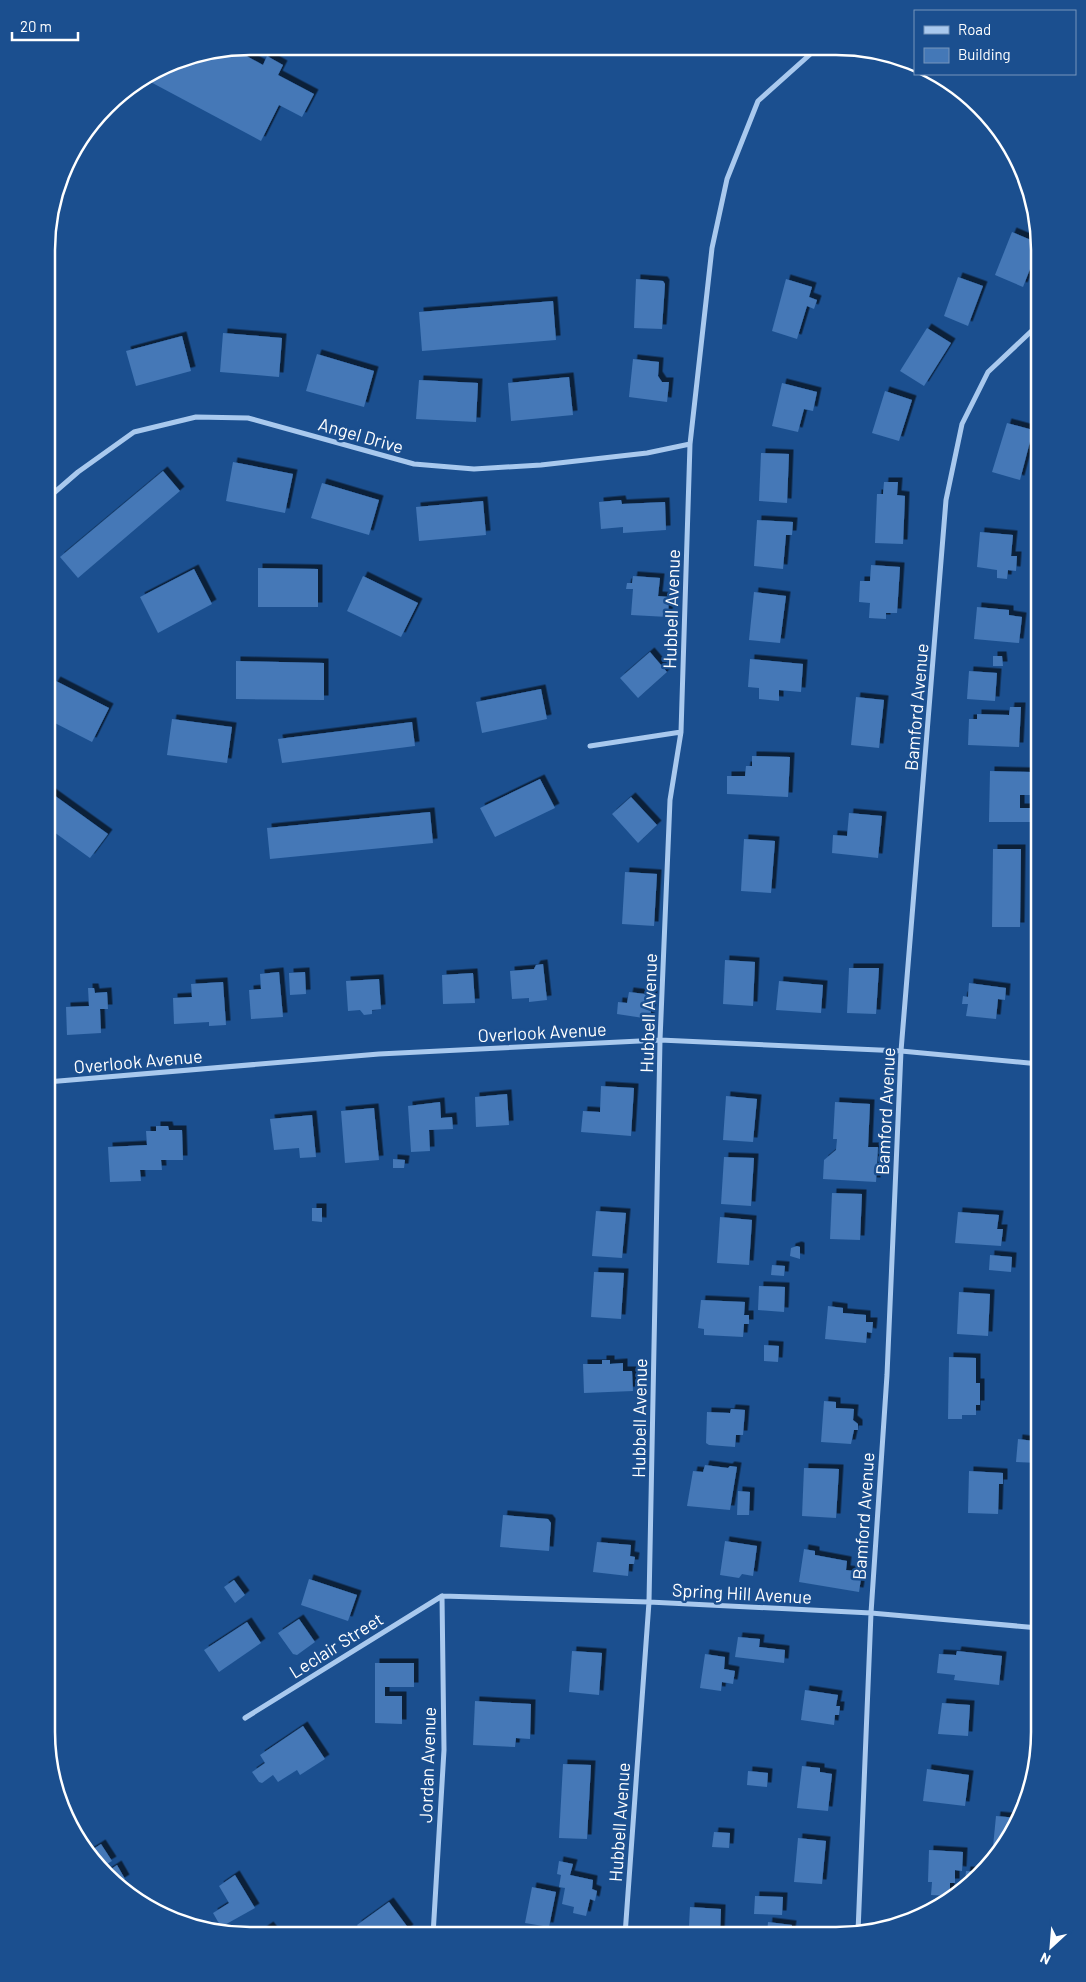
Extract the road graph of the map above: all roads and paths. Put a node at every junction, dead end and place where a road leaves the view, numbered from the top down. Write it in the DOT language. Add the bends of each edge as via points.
graph roads {
  1 [pos="809,55"];
  2 [pos="1031,331"];
  3 [pos="690,444"];
  4 [pos="55,492"];
  5 [pos="681,732"];
  6 [pos="590,746"];
  7 [pos="660,1040"];
  8 [pos="901,1051"];
  9 [pos="1031,1063"];
  10 [pos="55,1081"];
  11 [pos="442,1596"];
  12 [pos="649,1602"];
  13 [pos="871,1613"];
  14 [pos="1031,1627"];
  15 [pos="244,1718"];
  16 [pos="858,1925"];
  17 [pos="433,1927"];
  18 [pos="626,1927"];
  1 -- 3 [label="street, Hubbell Avenue" via="758,100 727,179 712,248"];
  2 -- 8 [label="street, Bamford Avenue" via="988,372 962,424 946,500"];
  3 -- 4 [label="street, Angel Drive" via="637,454 474,469 414,464 248,418 196,417 134,432"];
  3 -- 5 [label="street, Hubbell Avenue"];
  5 -- 6 [label="street"];
  5 -- 7 [label="street, Hubbell Avenue" via="670,800"];
  7 -- 8 [label="street, Overlook Avenue"];
  7 -- 10 [label="street, Overlook Avenue" via="378,1054"];
  7 -- 12 [label="street, Hubbell Avenue"];
  8 -- 9 [label="street, Overlook Avenue"];
  8 -- 13 [label="street, Bamford Avenue" via="887,1375"];
  11 -- 12 [label="street, Spring Hill Avenue"];
  11 -- 15 [label="street, Leclair Street"];
  11 -- 17 [label="street, Jordan Avenue" via="444,1750"];
  12 -- 13 [label="street, Spring Hill Avenue"];
  12 -- 18 [label="street, Hubbell Avenue"];
  13 -- 14 [label="street, Spring Hill Avenue"];
  13 -- 16 [label="street, Bamford Avenue"];
}
